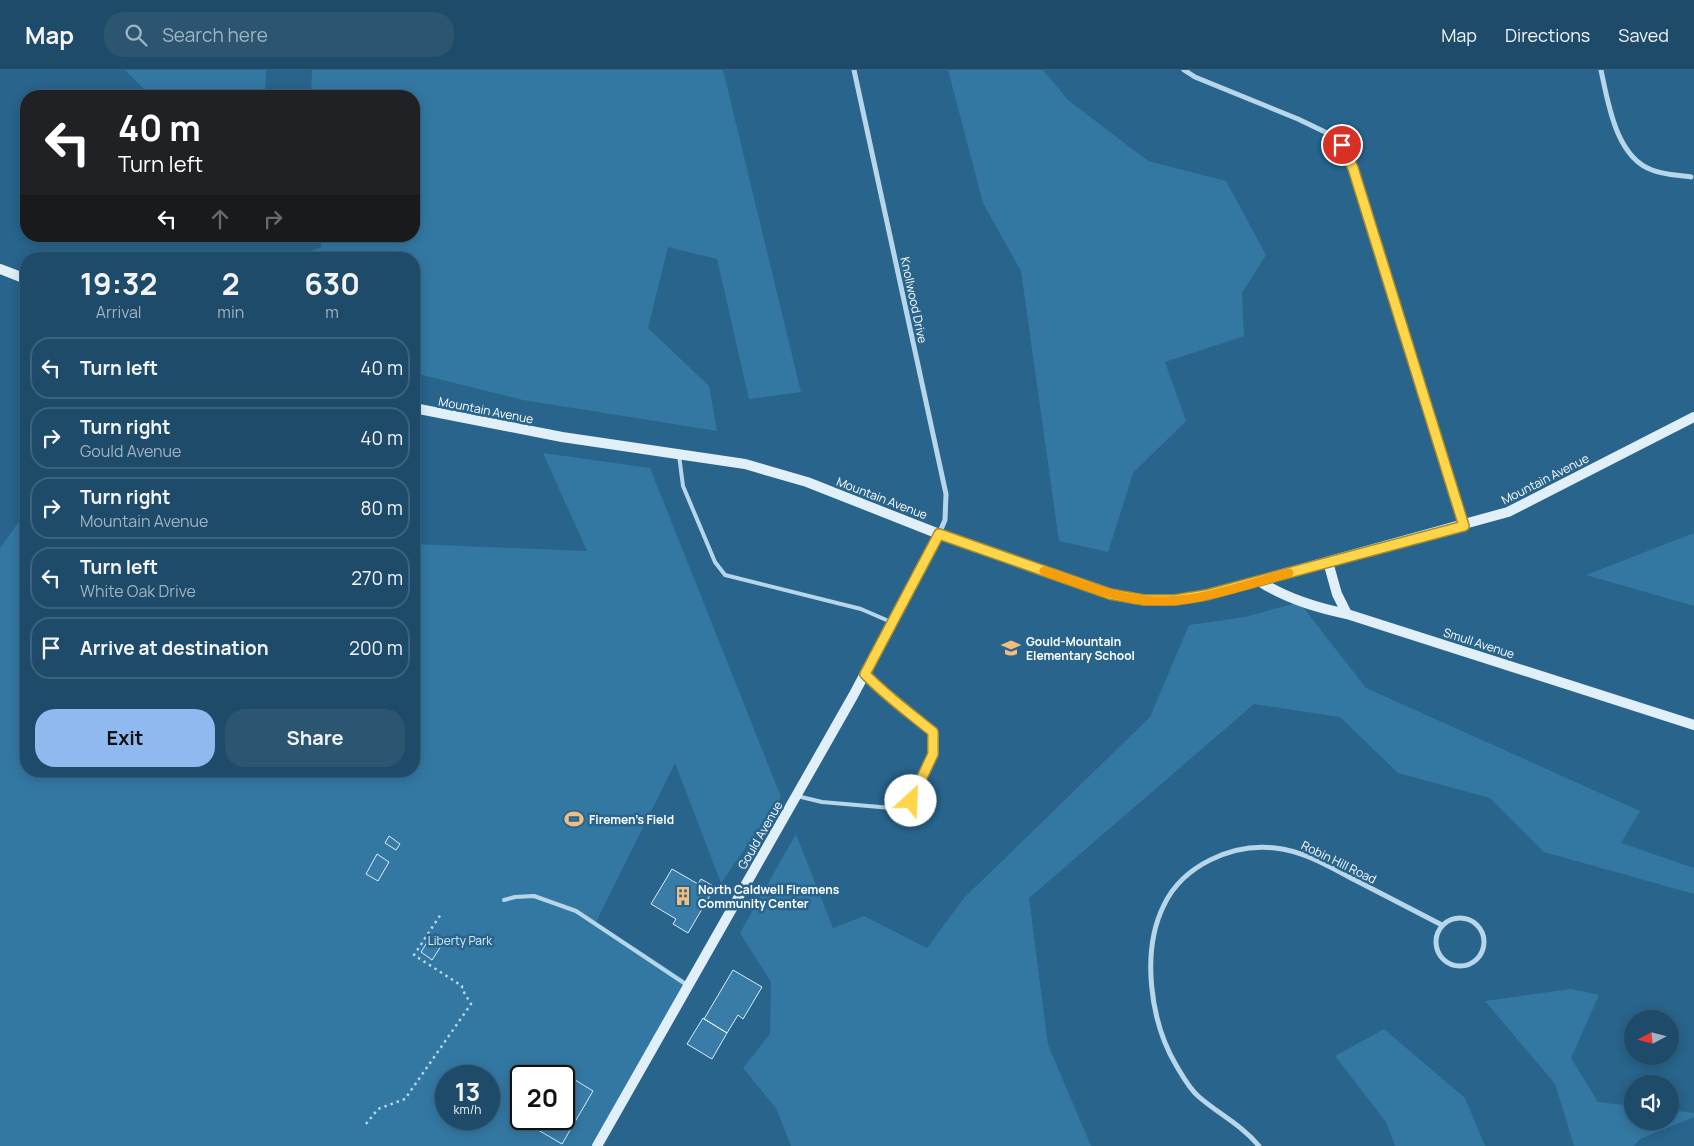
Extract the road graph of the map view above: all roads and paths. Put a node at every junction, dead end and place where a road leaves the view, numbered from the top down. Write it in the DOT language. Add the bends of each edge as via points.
graph roads {
  1 [pos="854,70"];
  2 [pos="1184,70"];
  3 [pos="1601,70"];
  4 [pos="1690,177"];
  5 [pos="0,269"];
  6 [pos="20,277"];
  7 [pos="420,409"];
  8 [pos="1694,417"];
  9 [pos="679,454"];
  10 [pos="1464,526"];
  11 [pos="939,534"];
  12 [pos="1328,562"];
  13 [pos="1259,581"];
  14 [pos="1347,614"];
  15 [pos="893,623"];
  16 [pos="865,674"];
  17 [pos="1694,725"];
  18 [pos="796,796"];
  19 [pos="504,900"];
  20 [pos="441,914"];
  21 [pos="1442,925"];
  22 [pos="688,986"];
  23 [pos="366,1124"];
  24 [pos="598,1146"];
  25 [pos="1259,1146"];
  1 -- 11 [label="street, Knollwood Drive" via="946,494 945,520"];
  2 -- 10 [label="street" via="1298,119 1325,132 1342,145 1356,177"];
  3 -- 4 [label="street" via="1621,138 1635,159 1652,170"];
  5 -- 6 [label="street"];
  7 -- 9 [label="street, Mountain Avenue" via="562,437"];
  8 -- 10 [label="street, Mountain Avenue" via="1508,512"];
  9 -- 11 [label="street, Mountain Avenue" via="776,472"];
  9 -- 15 [label="lane" via="683,486 715,562 725,575 861,609"];
  10 -- 12 [label="street, Mountain Avenue"];
  11 -- 13 [label="street, Mountain Avenue" via="1110,594 1144,600 1206,595"];
  11 -- 15 [label="street, Gould Avenue"];
  12 -- 13 [label="street, Mountain Avenue"];
  12 -- 14 [label="street" via="1337,594"];
  13 -- 14 [label="street, Smull Avenue" via="1276,592"];
  14 -- 17 [label="street, Smull Avenue"];
  15 -- 16 [label="street, Gould Avenue"];
  16 -- 18 [label="street, Gould Avenue"];
  16 -- 18 [label="lane" via="933,732 933,754 911,801 903,809 822,802"];
  18 -- 22 [label="street, Gould Avenue"];
  19 -- 22 [label="lane" via="534,896 576,911"];
  20 -- 23 [label="path" via="414,955 462,986 471,1004 405,1099 378,1109"];
  21 -- 21 [label="street" via="1436,940 1444,960 1465,966 1478,958 1484,942 1478,926 1472,921 1457,918"];
  21 -- 25 [label="street, Robin Hill Road" via="1313,858 1286,849 1262,847 1227,853 1195,870 1178,886 1164,905 1153,949 1152,988 1159,1027 1174,1063 1197,1095"];
  22 -- 24 [label="street, Gould Avenue"];
}
